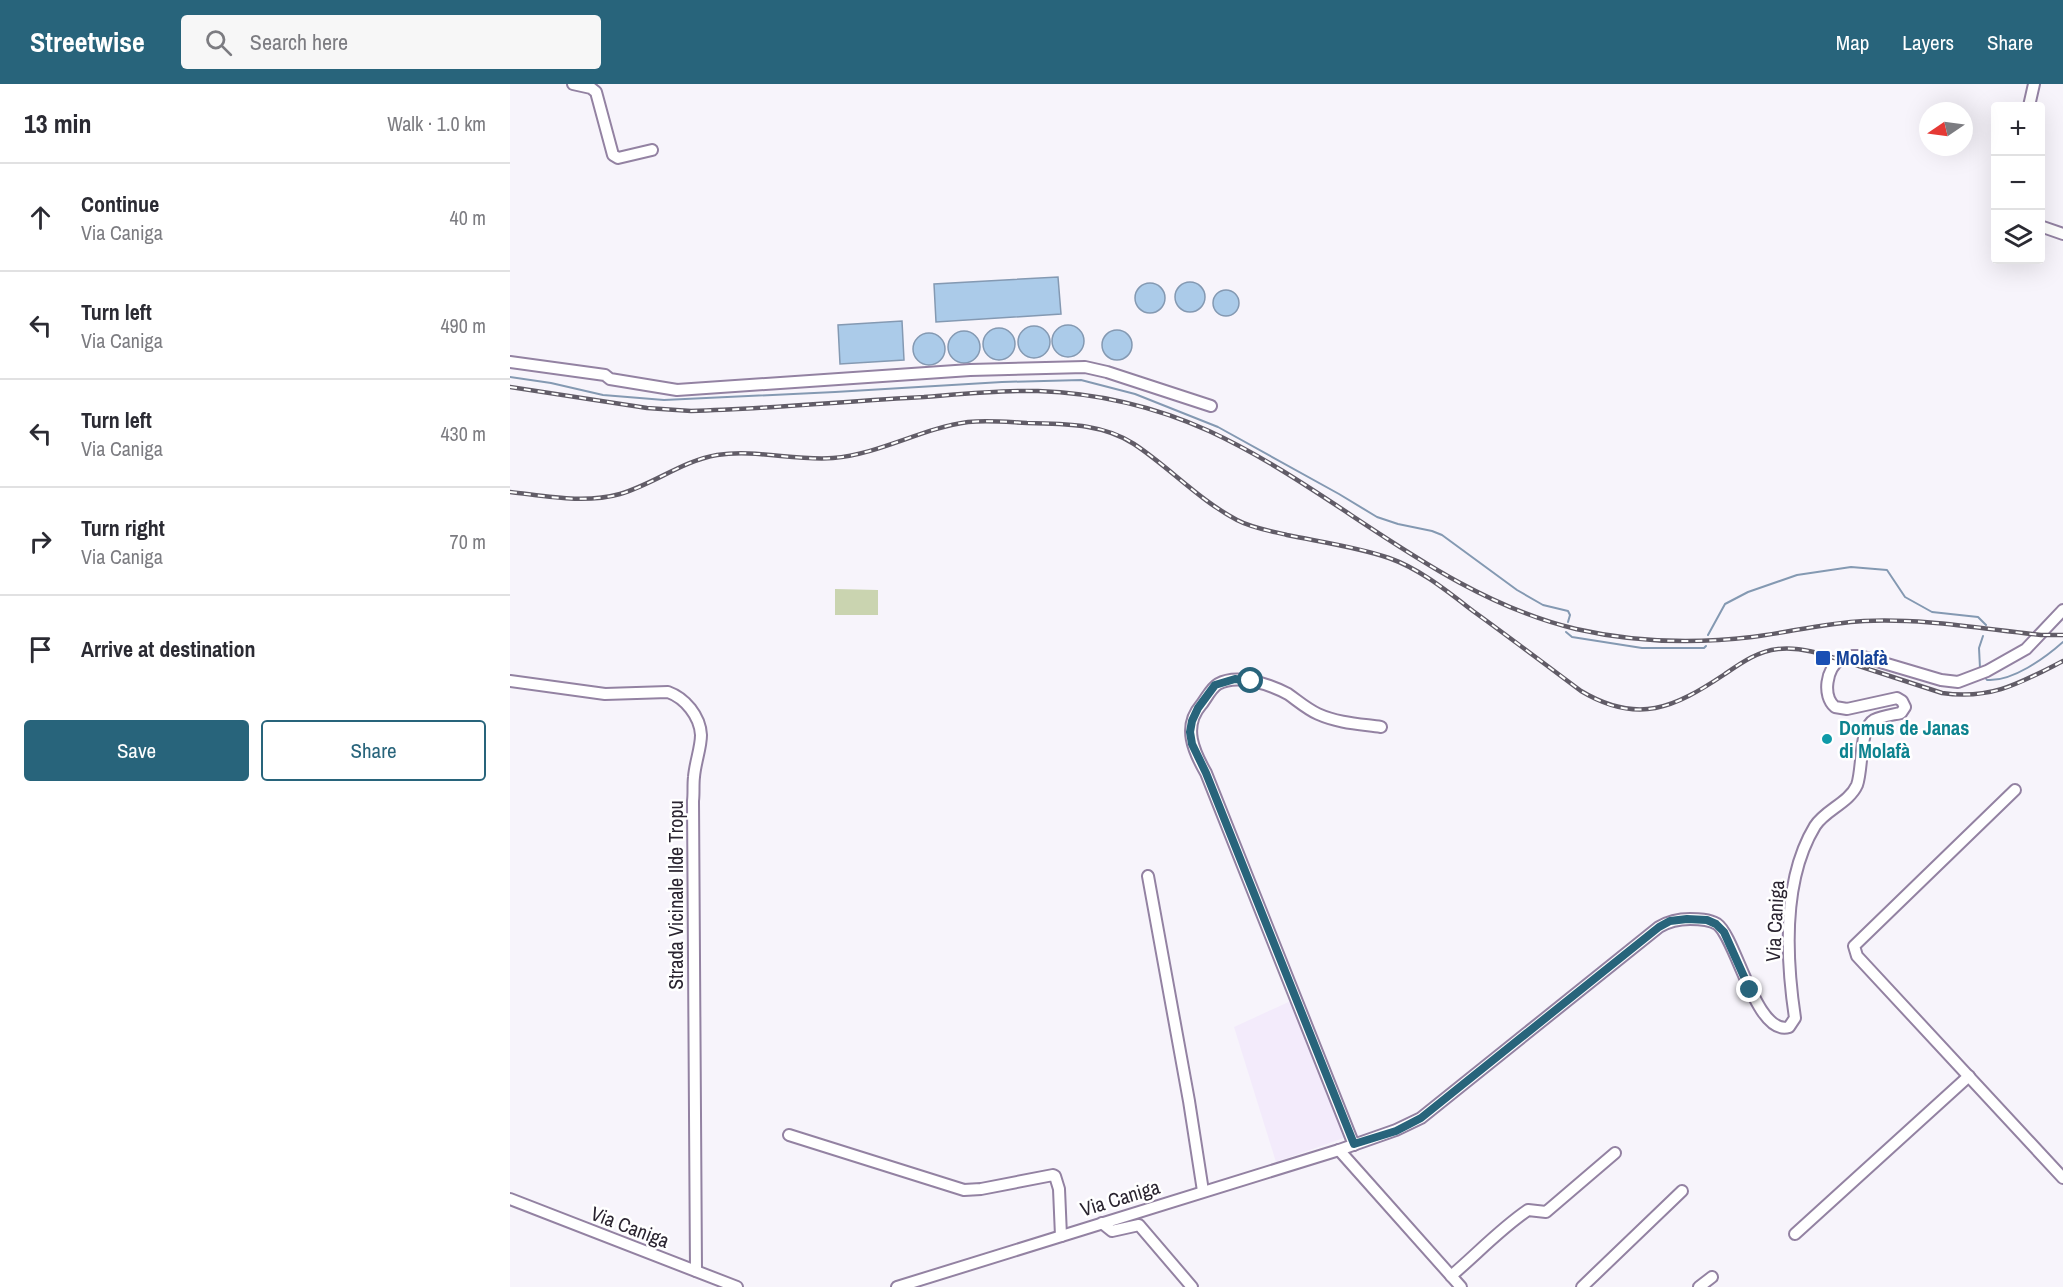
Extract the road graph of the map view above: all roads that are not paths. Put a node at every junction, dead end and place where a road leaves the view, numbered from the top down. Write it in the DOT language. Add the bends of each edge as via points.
graph roads {
  1 [pos="573,84"];
  2 [pos="2034,84"];
  3 [pos="2030,102"];
  4 [pos="652,150"];
  5 [pos="2045,228"];
  6 [pos="2063,234"];
  7 [pos="510,362"];
  8 [pos="1211,406"];
  9 [pos="2063,610"];
  10 [pos="510,681"];
  11 [pos="1381,727"];
  12 [pos="2015,790"];
  13 [pos="1148,876"];
  14 [pos="1969,1076"];
  15 [pos="789,1135"];
  16 [pos="1354,1144"];
  17 [pos="1339,1150"];
  18 [pos="1615,1153"];
  19 [pos="2063,1178"];
  20 [pos="1203,1191"];
  21 [pos="1682,1191"];
  22 [pos="510,1200"];
  23 [pos="1102,1223"];
  24 [pos="1795,1234"];
  25 [pos="1060,1236"];
  26 [pos="696,1271"];
  27 [pos="1451,1276"];
  28 [pos="1712,1276"];
  29 [pos="737,1287"];
  30 [pos="897,1287"];
  31 [pos="1192,1287"];
  32 [pos="1461,1287"];
  33 [pos="1582,1287"];
  34 [pos="1699,1287"];
  1 -- 4 [label="street" via="596,92 613,155 618,158"];
  2 -- 3 [label="street"];
  5 -- 6 [label="street"];
  7 -- 8 [label="street" via="677,390 970,370 1085,367"];
  9 -- 16 [label="street, Via Caniga" via="2026,649 1958,682 1851,656 1839,660 1831,671 1827,693 1835,707 1846,709 1897,698 1905,707 1901,713 1869,725 1856,785 1817,823 1800,856 1791,897 1790,979 1795,1018 1792,1025 1783,1029 1770,1021 1746,982 1721,927 1707,920 1675,920 1659,927 1421,1118 1396,1131"];
  10 -- 26 [label="street, Strada Vicinale Ilde Tropu" via="605,694 668,692 677,695 697,718 701,736 693,801"];
  11 -- 16 [label="street" via="1321,715 1287,694 1235,679 1215,685 1198,708 1190,732"];
  12 -- 14 [label="street" via="1854,946 1857,956"];
  13 -- 20 [label="street"];
  14 -- 19 [label="street"];
  14 -- 24 [label="street"];
  15 -- 25 [label="street" via="964,1190 1053,1175 1059,1190"];
  16 -- 17 [label="street, Via Caniga"];
  17 -- 20 [label="street, Via Caniga"];
  17 -- 27 [label="street"];
  18 -- 27 [label="street" via="1546,1212 1528,1210 1504,1226"];
  20 -- 23 [label="street, Via Caniga"];
  21 -- 33 [label="street"];
  22 -- 26 [label="street, Via Caniga"];
  23 -- 25 [label="street, Via Caniga"];
  23 -- 31 [label="street" via="1112,1232 1139,1226"];
  25 -- 30 [label="street, Via Caniga"];
  26 -- 29 [label="street, Via Caniga"];
  27 -- 32 [label="street"];
  28 -- 34 [label="street"];
}
